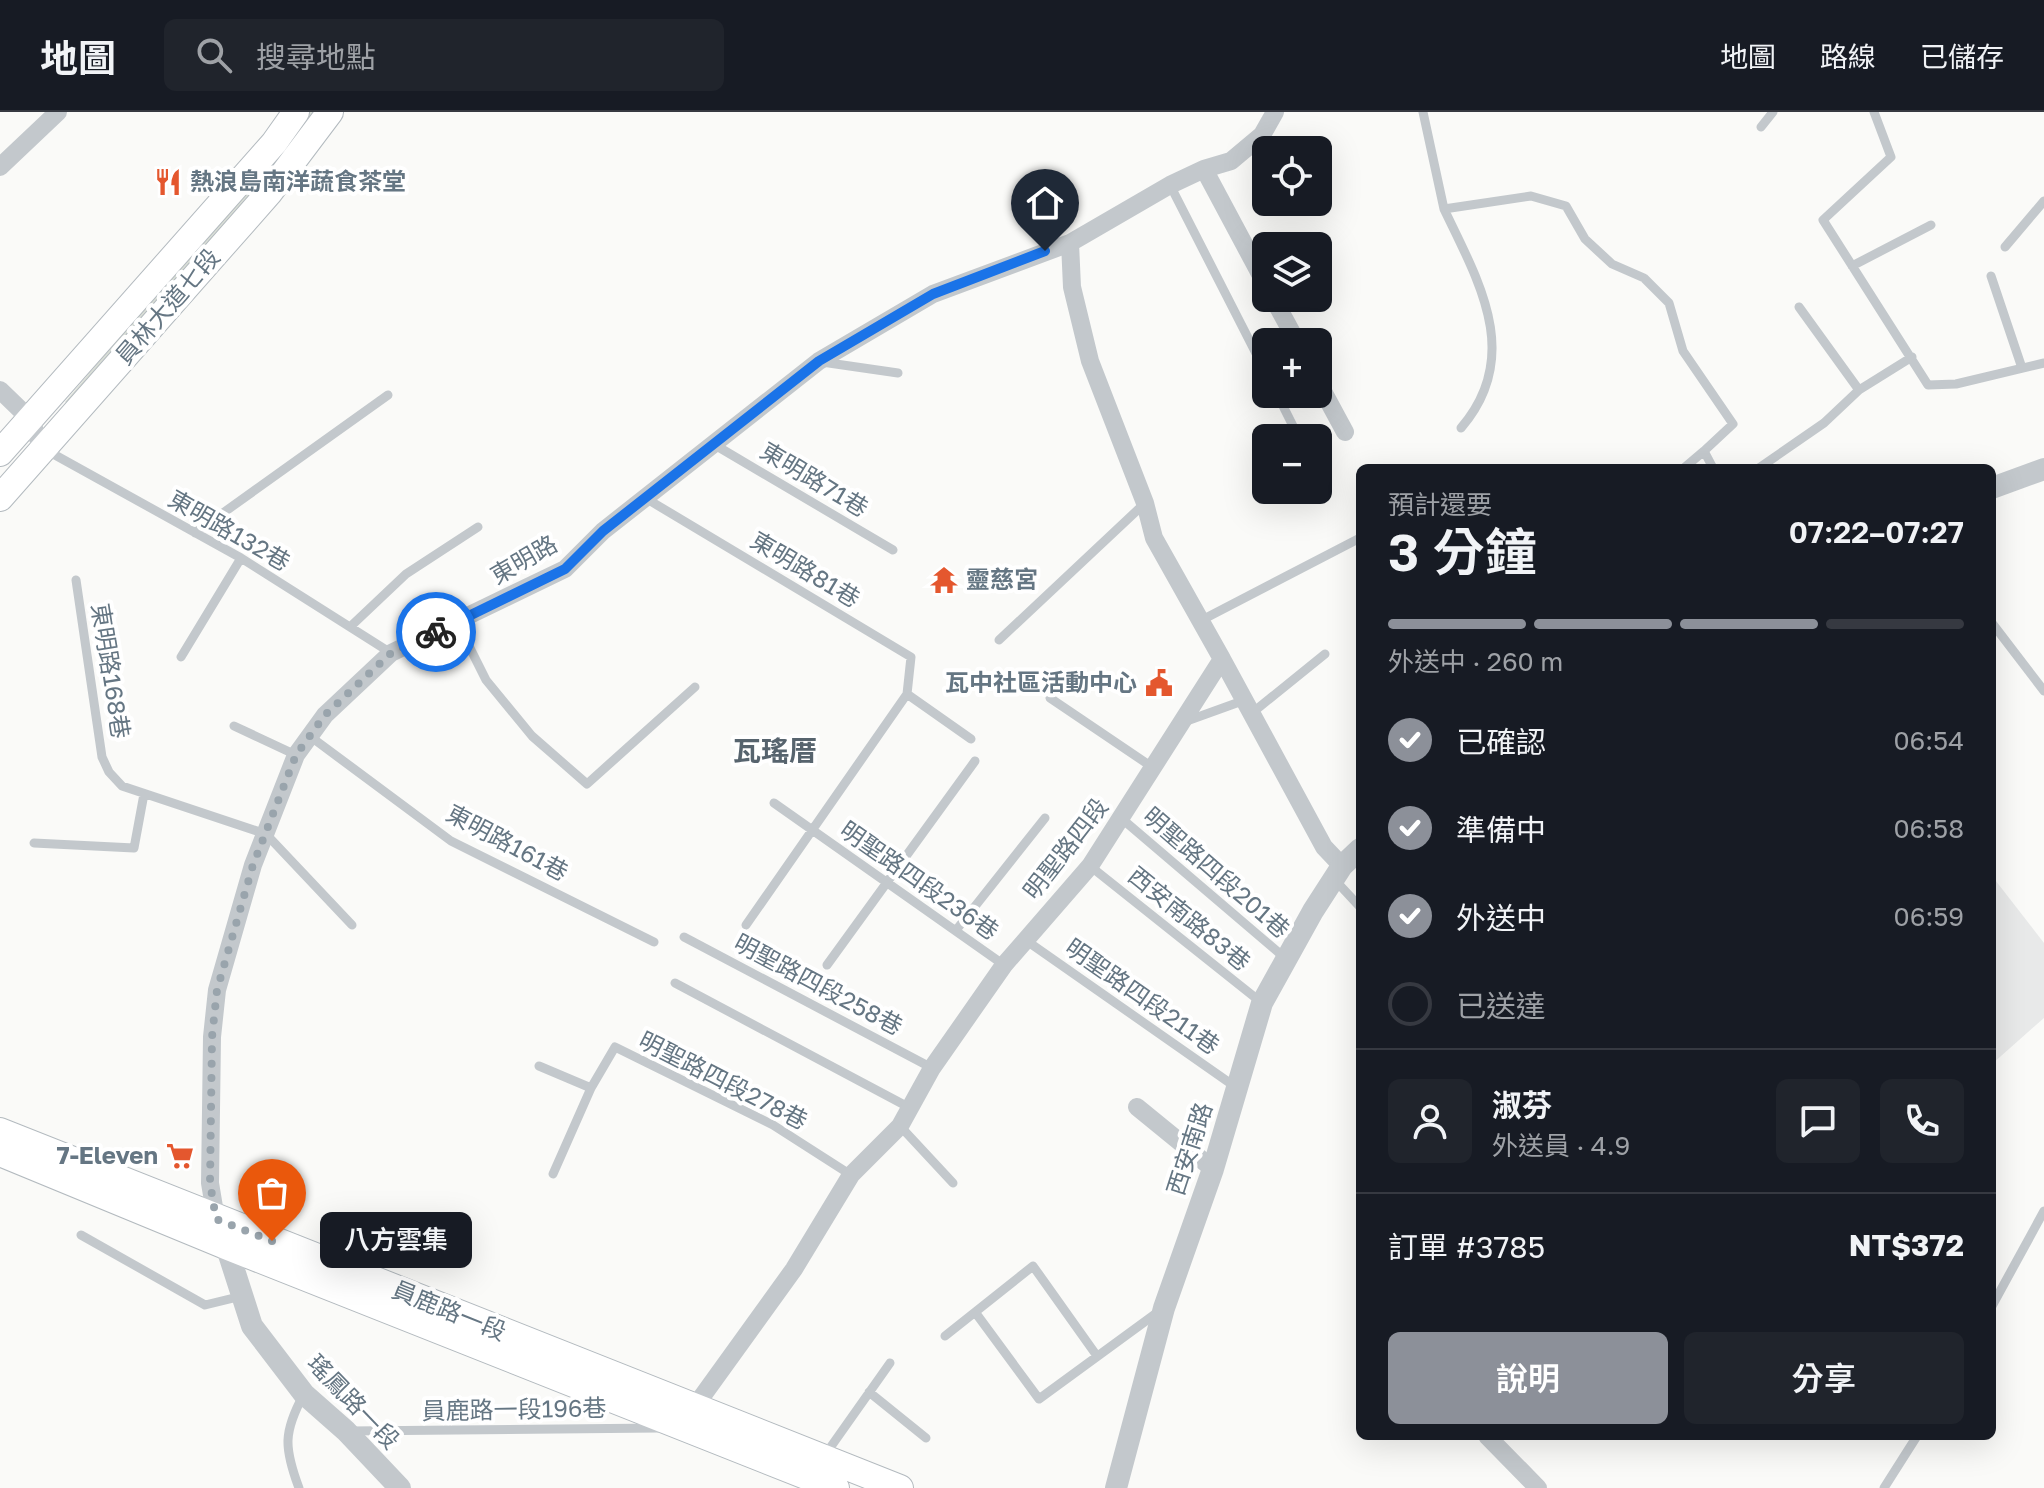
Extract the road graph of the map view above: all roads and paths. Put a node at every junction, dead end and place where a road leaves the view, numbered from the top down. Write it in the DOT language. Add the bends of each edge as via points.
graph roads {
  1 [pos="58,112"];
  2 [pos="296,112"];
  3 [pos="330,112"];
  4 [pos="1275,112"];
  5 [pos="1423,112"];
  6 [pos="1773,112"];
  7 [pos="1874,112"];
  8 [pos="1761,127"];
  9 [pos="0,167"];
  10 [pos="1204,169"];
  11 [pos="1170,185"];
  12 [pos="2044,201"];
  13 [pos="1444,209"];
  14 [pos="1931,225"];
  15 [pos="1070,243"];
  16 [pos="2005,247"];
  17 [pos="1252,259"];
  18 [pos="1852,266"];
  19 [pos="1991,276"];
  20 [pos="1799,307"];
  21 [pos="1252,346"];
  22 [pos="1912,357"];
  23 [pos="819,361"];
  24 [pos="2044,363"];
  25 [pos="2022,368"];
  26 [pos="898,373"];
  27 [pos="0,390"];
  28 [pos="1859,390"];
  29 [pos="388,395"];
  30 [pos="1332,408"];
  31 [pos="30,419"];
  32 [pos="1461,428"];
  33 [pos="1345,432"];
  34 [pos="715,445"];
  35 [pos="42,448"];
  36 [pos="1704,451"];
  37 [pos="0,453"];
  38 [pos="1689,464"];
  39 [pos="1711,464"];
  40 [pos="1765,464"];
  41 [pos="2044,469"];
  42 [pos="1996,487"];
  43 [pos="0,498"];
  44 [pos="647,499"];
  45 [pos="1145,503"];
  46 [pos="478,527"];
  47 [pos="195,533"];
  48 [pos="1356,540"];
  49 [pos="893,550"];
  50 [pos="241,558"];
  51 [pos="76,580"];
  52 [pos="1200,621"];
  53 [pos="457,622"];
  54 [pos="350,627"];
  55 [pos="1996,628"];
  56 [pos="999,640"];
  57 [pos="391,653"];
  58 [pos="1325,654"];
  59 [pos="181,657"];
  60 [pos="1222,659"];
  61 [pos="695,687"];
  62 [pos="2044,691"];
  63 [pos="907,694"];
  64 [pos="1050,698"];
  65 [pos="1248,706"];
  66 [pos="1184,723"];
  67 [pos="234,726"];
  68 [pos="311,737"];
  69 [pos="971,739"];
  70 [pos="296,755"];
  71 [pos="975,761"];
  72 [pos="1155,769"];
  73 [pos="144,794"];
  74 [pos="774,803"];
  75 [pos="1045,818"];
  76 [pos="1121,818"];
  77 [pos="810,831"];
  78 [pos="266,834"];
  79 [pos="34,843"];
  80 [pos="1356,853"];
  81 [pos="1090,866"];
  82 [pos="1338,872"];
  83 [pos="887,882"];
  84 [pos="1356,901"];
  85 [pos="352,925"];
  86 [pos="746,925"];
  87 [pos="957,929"];
  88 [pos="684,937"];
  89 [pos="1024,939"];
  90 [pos="654,942"];
  91 [pos="1285,958"];
  92 [pos="827,965"];
  93 [pos="1004,965"];
  94 [pos="675,983"];
  95 [pos="1262,1003"];
  96 [pos="539,1066"];
  97 [pos="932,1068"];
  98 [pos="591,1088"];
  99 [pos="1237,1088"];
  100 [pos="1137,1107"];
  101 [pos="912,1109"];
  102 [pos="900,1126"];
  103 [pos="0,1131"];
  104 [pos="0,1153"];
  105 [pos="1213,1169"];
  106 [pos="553,1174"];
  107 [pos="851,1175"];
  108 [pos="953,1183"];
  109 [pos="2044,1211"];
  110 [pos="216,1219"];
  111 [pos="81,1235"];
  112 [pos="228,1247"];
  113 [pos="242,1296"];
  114 [pos="1996,1299"];
  115 [pos="1164,1308"];
  116 [pos="975,1312"];
  117 [pos="945,1336"];
  118 [pos="1097,1356"];
  119 [pos="890,1363"];
  120 [pos="869,1392"];
  121 [pos="304,1394"];
  122 [pos="687,1418"];
  123 [pos="346,1431"];
  124 [pos="926,1438"];
  125 [pos="1491,1440"];
  126 [pos="1914,1440"];
  127 [pos="823,1457"];
  128 [pos="299,1488"];
  129 [pos="400,1488"];
  130 [pos="836,1488"];
  131 [pos="900,1488"];
  132 [pos="1116,1488"];
  133 [pos="1538,1488"];
  134 [pos="1884,1488"];
  1 -- 9 [label="street"];
  2 -- 31 [label="main road, 員林大道七段"];
  3 -- 35 [label="main road, 員林大道七段" via="269,193"];
  4 -- 10 [label="street, 東明路" via="1262,135 1231,161"];
  5 -- 13 [label="lane"];
  6 -- 8 [label="lane"];
  7 -- 18 [label="lane" via="1891,157 1823,220"];
  10 -- 11 [label="street, 東明路"];
  10 -- 17 [label="street"];
  11 -- 15 [label="street, 東明路"];
  11 -- 21 [label="lane"];
  12 -- 16 [label="lane"];
  13 -- 32 [label="lane" via="1478,281 1492,340 1486,391"];
  13 -- 36 [label="lane" via="1531,196 1552,201 1566,206 1585,239 1612,264 1644,278 1669,303 1683,351 1733,424"];
  14 -- 18 [label="lane"];
  15 -- 23 [label="street, 東明路" via="933,294"];
  15 -- 45 [label="street" via="1072,287 1090,361"];
  18 -- 22 [label="lane"];
  19 -- 25 [label="lane"];
  20 -- 28 [label="lane"];
  22 -- 25 [label="lane" via="1928,385"];
  22 -- 28 [label="lane"];
  23 -- 26 [label="lane"];
  23 -- 34 [label="street, 東明路"];
  24 -- 25 [label="lane"];
  27 -- 31 [label="street"];
  28 -- 40 [label="lane" via="1824,423"];
  29 -- 47 [label="lane"];
  30 -- 33 [label="street"];
  31 -- 35 [label="street"];
  31 -- 37 [label="main road, 員林大道七段"];
  34 -- 44 [label="street, 東明路"];
  34 -- 49 [label="lane, 東明路71巷"];
  35 -- 43 [label="main road, 員林大道七段"];
  35 -- 47 [label="lane, 東明路132巷"];
  36 -- 38 [label="lane"];
  36 -- 39 [label="lane"];
  41 -- 42 [label="street"];
  44 -- 53 [label="street, 東明路" via="603,531 565,569"];
  44 -- 63 [label="lane, 東明路81巷" via="911,657"];
  45 -- 52 [label="street" via="1154,538"];
  45 -- 56 [label="lane"];
  46 -- 54 [label="lane" via="406,574"];
  47 -- 50 [label="lane, 東明路132巷"];
  48 -- 52 [label="lane"];
  50 -- 54 [label="lane, 東明路132巷"];
  50 -- 59 [label="lane"];
  51 -- 73 [label="lane, 東明路168巷" via="102,757 122,786"];
  52 -- 60 [label="street"];
  53 -- 57 [label="street, 東明路"];
  53 -- 61 [label="lane" via="486,680 532,736 587,784"];
  54 -- 57 [label="lane, 東明路132巷"];
  55 -- 62 [label="lane"];
  57 -- 68 [label="street, 東明路" via="325,715"];
  58 -- 65 [label="lane"];
  60 -- 65 [label="street"];
  60 -- 66 [label="street, 明聖路四段"];
  63 -- 69 [label="lane"];
  63 -- 77 [label="lane"];
  64 -- 72 [label="lane"];
  65 -- 66 [label="lane"];
  65 -- 82 [label="street"];
  66 -- 72 [label="street, 明聖路四段"];
  67 -- 70 [label="lane"];
  68 -- 70 [label="street, 東明路"];
  68 -- 90 [label="lane, 東明路161巷" via="451,841"];
  70 -- 78 [label="street, 東明路"];
  71 -- 83 [label="lane"];
  72 -- 76 [label="street, 明聖路四段"];
  73 -- 78 [label="lane, 東明路168巷"];
  73 -- 79 [label="lane" via="134,848"];
  74 -- 77 [label="lane, 明聖路四段236巷"];
  75 -- 87 [label="lane"];
  76 -- 81 [label="street, 明聖路四段"];
  76 -- 91 [label="lane, 明聖路四段201巷"];
  77 -- 83 [label="lane, 明聖路四段236巷"];
  77 -- 86 [label="lane"];
  78 -- 85 [label="lane"];
  78 -- 110 [label="street, 東明路" via="217,990 210,1183"];
  80 -- 82 [label="street, 西安南路"];
  81 -- 89 [label="street, 明聖路四段"];
  81 -- 95 [label="lane, 西安南路83巷"];
  82 -- 84 [label="lane"];
  82 -- 91 [label="street, 西安南路"];
  83 -- 87 [label="lane, 明聖路四段236巷"];
  83 -- 92 [label="lane"];
  87 -- 93 [label="lane, 明聖路四段236巷"];
  88 -- 97 [label="lane, 明聖路四段258巷"];
  89 -- 93 [label="street, 明聖路四段"];
  89 -- 99 [label="lane, 明聖路四段211巷"];
  91 -- 95 [label="street, 西安南路"];
  93 -- 97 [label="street, 明聖路四段"];
  94 -- 101 [label="lane"];
  95 -- 99 [label="street, 西安南路"];
  96 -- 98 [label="lane"];
  97 -- 101 [label="street, 明聖路四段"];
  98 -- 106 [label="lane, 明聖路四段278巷"];
  98 -- 107 [label="lane, 明聖路四段278巷" via="615,1047 773,1125"];
  99 -- 105 [label="street, 西安南路"];
  100 -- 105 [label="street"];
  101 -- 102 [label="street, 明聖路四段"];
  102 -- 107 [label="street, 明聖路四段"];
  102 -- 108 [label="lane"];
  103 -- 110 [label="main road, 員鹿路一段"];
  104 -- 112 [label="main road, 員鹿路一段"];
  105 -- 115 [label="street, 西安南路"];
  107 -- 122 [label="street, 明聖路四段" via="794,1269"];
  109 -- 114 [label="lane"];
  110 -- 112 [label="street, 瑤鳳路一段"];
  110 -- 122 [label="main road, 員鹿路一段"];
  111 -- 113 [label="lane" via="205,1305"];
  112 -- 113 [label="street, 瑤鳳路一段"];
  112 -- 122 [label="main road, 員鹿路一段"];
  113 -- 121 [label="street, 瑤鳳路一段" via="252,1326"];
  115 -- 118 [label="lane"];
  115 -- 132 [label="street, 西安南路"];
  116 -- 117 [label="lane"];
  116 -- 118 [label="lane" via="1039,1399"];
  116 -- 118 [label="lane" via="1033,1266"];
  119 -- 120 [label="lane"];
  120 -- 124 [label="lane"];
  120 -- 127 [label="lane"];
  121 -- 123 [label="street, 瑤鳳路一段"];
  121 -- 128 [label="lane" via="287,1425"];
  122 -- 123 [label="lane, 員鹿路一段196巷"];
  122 -- 127 [label="main road, 員鹿路一段"];
  122 -- 130 [label="main road, 員鹿路一段"];
  123 -- 129 [label="street, 瑤鳳路一段"];
  125 -- 133 [label="street"];
  126 -- 134 [label="lane"];
  127 -- 131 [label="main road, 員鹿路一段"];
}
